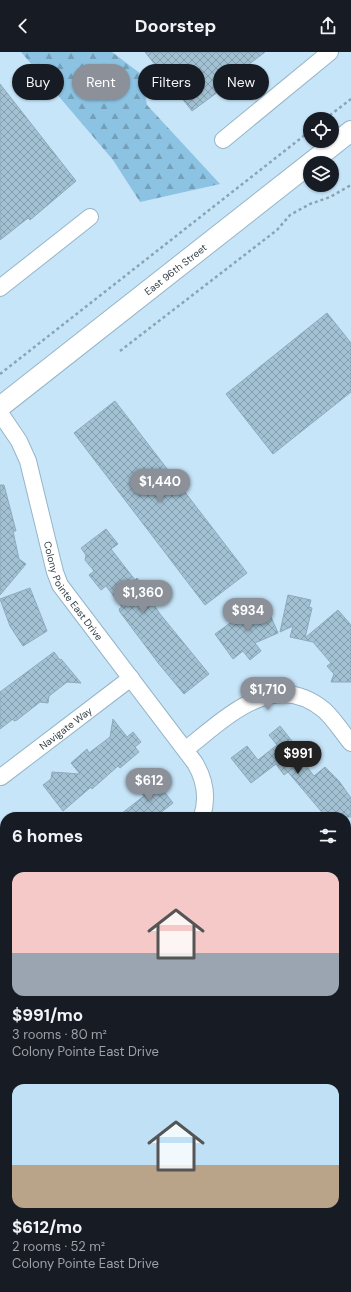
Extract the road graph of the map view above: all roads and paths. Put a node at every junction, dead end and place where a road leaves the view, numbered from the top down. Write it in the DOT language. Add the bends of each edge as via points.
graph roads {
  1 [pos="330,52"];
  2 [pos="351,99"];
  3 [pos="334,112"];
  4 [pos="351,131"];
  5 [pos="303,136"];
  6 [pos="223,140"];
  7 [pos="351,185"];
  8 [pos="90,217"];
  9 [pos="0,288"];
  10 [pos="120,351"];
  11 [pos="0,374"];
  12 [pos="0,407"];
  13 [pos="0,413"];
  14 [pos="130,678"];
  15 [pos="351,743"];
  16 [pos="186,749"];
  17 [pos="1,777"];
  18 [pos="203,812"];
  1 -- 6 [label="street"];
  2 -- 3 [label="path"];
  4 -- 12 [label="main road, East 96th Street"];
  5 -- 11 [label="path"];
  7 -- 10 [label="path" via="290,215 277,230"];
  8 -- 9 [label="street"];
  13 -- 14 [label="street, Colony Pointe East Drive" via="19,441 28,461 60,585"];
  14 -- 16 [label="street, Colony Pointe East Drive"];
  14 -- 17 [label="street, Navigate Way"];
  15 -- 16 [label="street" via="328,714 315,704 292,695 276,694 254,700 240,708"];
  16 -- 18 [label="street, Colony Pointe East Drive" via="203,781 206,796"];
}
